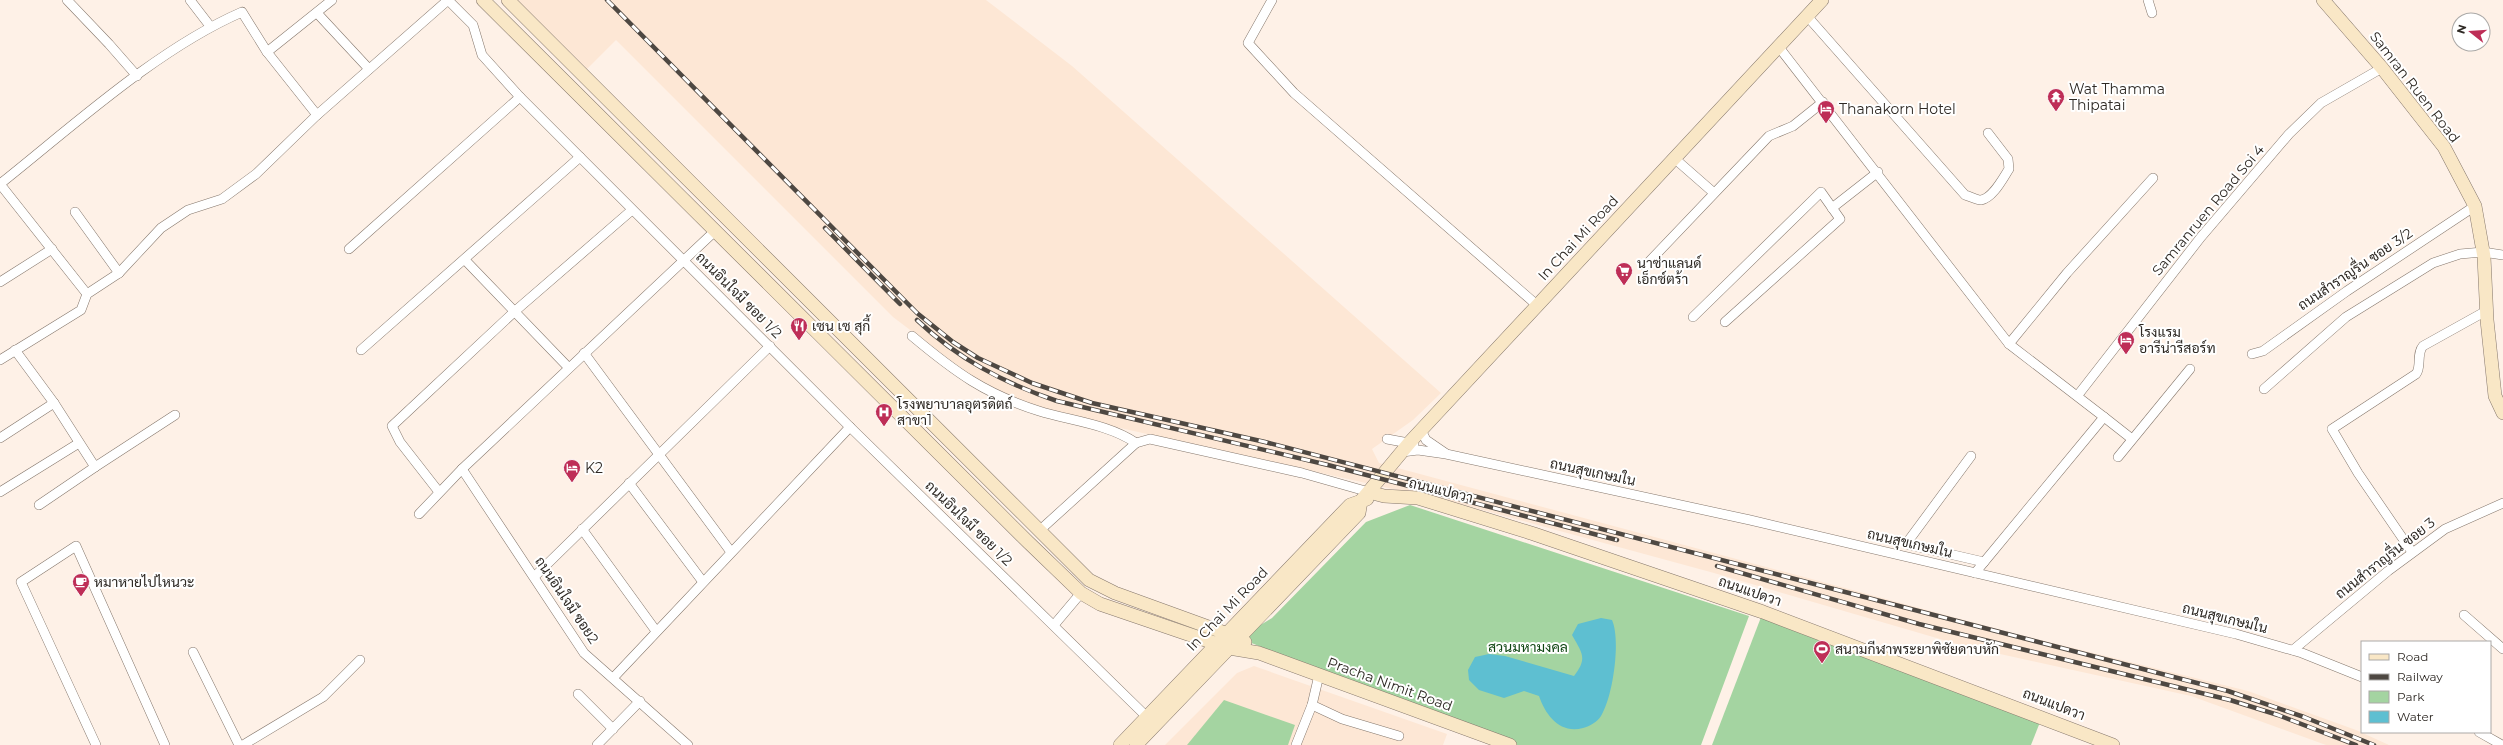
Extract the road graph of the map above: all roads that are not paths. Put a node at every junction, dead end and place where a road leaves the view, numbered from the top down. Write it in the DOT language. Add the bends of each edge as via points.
graph roads {
  1 [pos="67,0"];
  2 [pos="190,0"];
  3 [pos="332,0"];
  4 [pos="483,0"];
  5 [pos="508,0"];
  6 [pos="1272,0"];
  7 [pos="1822,0"];
  8 [pos="2148,0"];
  9 [pos="2323,0"];
  10 [pos="444,1"];
  11 [pos="2152,13"];
  12 [pos="317,14"];
  13 [pos="1807,16"];
  14 [pos="210,26"];
  15 [pos="1778,46"];
  16 [pos="267,52"];
  17 [pos="560,52"];
  18 [pos="547,64"];
  19 [pos="2382,68"];
  20 [pos="369,69"];
  21 [pos="137,76"];
  22 [pos="520,98"];
  23 [pos="1823,102"];
  24 [pos="317,115"];
  25 [pos="1988,133"];
  26 [pos="580,157"];
  27 [pos="1674,158"];
  28 [pos="1878,172"];
  29 [pos="2153,178"];
  30 [pos="0,184"];
  31 [pos="1714,193"];
  32 [pos="2475,206"];
  33 [pos="1832,208"];
  34 [pos="632,210"];
  35 [pos="76,212"];
  36 [pos="715,231"];
  37 [pos="52,249"];
  38 [pos="349,250"];
  39 [pos="2483,252"];
  40 [pos="2503,255"];
  41 [pos="465,260"];
  42 [pos="684,260"];
  43 [pos="1645,266"];
  44 [pos="118,273"];
  45 [pos="0,282"];
  46 [pos="87,294"];
  47 [pos="1538,306"];
  48 [pos="2486,311"];
  49 [pos="514,312"];
  50 [pos="1693,317"];
  51 [pos="1725,322"];
  52 [pos="912,336"];
  53 [pos="2009,344"];
  54 [pos="770,346"];
  55 [pos="15,350"];
  56 [pos="361,350"];
  57 [pos="584,353"];
  58 [pos="2252,354"];
  59 [pos="0,360"];
  60 [pos="568,367"];
  61 [pos="2190,369"];
  62 [pos="2264,389"];
  63 [pos="2078,395"];
  64 [pos="54,403"];
  65 [pos="2503,413"];
  66 [pos="175,415"];
  67 [pos="2104,416"];
  68 [pos="850,427"];
  69 [pos="1422,430"];
  70 [pos="0,438"];
  71 [pos="1387,439"];
  72 [pos="2132,439"];
  73 [pos="79,443"];
  74 [pos="1136,443"];
  75 [pos="1406,447"];
  76 [pos="659,454"];
  77 [pos="1446,454"];
  78 [pos="1971,456"];
  79 [pos="2118,457"];
  80 [pos="95,467"];
  81 [pos="462,469"];
  82 [pos="1379,478"];
  83 [pos="629,483"];
  84 [pos="0,492"];
  85 [pos="440,492"];
  86 [pos="1365,496"];
  87 [pos="1388,496"];
  88 [pos="2503,503"];
  89 [pos="39,505"];
  90 [pos="419,514"];
  91 [pos="582,529"];
  92 [pos="1039,531"];
  93 [pos="731,552"];
  94 [pos="2412,552"];
  95 [pos="1984,562"];
  96 [pos="1975,573"];
  97 [pos="535,576"];
  98 [pos="703,582"];
  99 [pos="1082,593"];
  100 [pos="2464,615"];
  101 [pos="1054,625"];
  102 [pos="656,631"];
  103 [pos="1227,633"];
  104 [pos="1239,638"];
  105 [pos="1223,646"];
  106 [pos="2503,649"];
  107 [pos="2293,650"];
  108 [pos="193,652"];
  109 [pos="1259,653"];
  110 [pos="360,660"];
  111 [pos="1319,675"];
  112 [pos="614,677"];
  113 [pos="2361,677"];
  114 [pos="578,694"];
  115 [pos="640,701"];
  116 [pos="1312,705"];
  117 [pos="1147,716"];
  118 [pos="613,729"];
  119 [pos="2481,733"];
  120 [pos="1399,736"];
  121 [pos="2096,741"];
  122 [pos="1137,742"];
  123 [pos="96,745"];
  124 [pos="165,745"];
  125 [pos="239,745"];
  126 [pos="244,745"];
  127 [pos="597,745"];
  128 [pos="688,745"];
  129 [pos="1120,745"];
  130 [pos="1296,745"];
  131 [pos="1510,745"];
  132 [pos="2113,745"];
  133 [pos="2502,745"];
  1 -- 21 [label="street"];
  2 -- 14 [label="street"];
  3 -- 12 [label="street"];
  4 -- 18 [label="main road, Pracha Nimit Road"];
  5 -- 17 [label="main road, Pracha Nimit Road"];
  6 -- 47 [label="street" via="1248,43 1294,93"];
  7 -- 13 [label="main road, In Chai Mi Road"];
  8 -- 11 [label="street"];
  9 -- 19 [label="main road, Samran Ruen Road"];
  10 -- 20 [label="street"];
  10 -- 22 [label="street, ถนนอินใจมี ซอย 1/2" via="473,25 482,55"];
  12 -- 16 [label="street" via="309,17"];
  12 -- 20 [label="street"];
  13 -- 15 [label="main road, In Chai Mi Road"];
  13 -- 25 [label="street" via="1965,195 1981,200 2010,169 2008,159"];
  14 -- 16 [label="street" via="242,12"];
  14 -- 21 [label="street"];
  15 -- 23 [label="street"];
  15 -- 27 [label="main road, In Chai Mi Road"];
  16 -- 24 [label="street"];
  17 -- 18 [label="main road"];
  17 -- 92 [label="main road, Pracha Nimit Road"];
  18 -- 36 [label="main road, Pracha Nimit Road"];
  19 -- 32 [label="main road, Samran Ruen Road" via="2444,147"];
  19 -- 63 [label="street, Samranruen Road Soi 4" via="2321,103 2289,134 2201,237"];
  20 -- 24 [label="street"];
  21 -- 30 [label="street"];
  22 -- 26 [label="street, ถนนอินใจมี ซอย 1/2"];
  22 -- 38 [label="street"];
  23 -- 28 [label="street"];
  23 -- 31 [label="street" via="1793,126 1769,136"];
  24 -- 44 [label="street" via="256,174 222,199 188,210 161,228"];
  26 -- 34 [label="street, ถนนอินใจมี ซอย 1/2"];
  26 -- 41 [label="street"];
  27 -- 31 [label="street"];
  27 -- 47 [label="main road, In Chai Mi Road"];
  28 -- 33 [label="street"];
  28 -- 53 [label="street"];
  29 -- 53 [label="street" via="2067,273"];
  30 -- 37 [label="street"];
  31 -- 43 [label="street"];
  32 -- 39 [label="main road, Samran Ruen Road"];
  32 -- 58 [label="street, ถนนสำราญรื่น ซอย 3/2" via="2347,291 2263,351"];
  33 -- 50 [label="street" via="1821,192"];
  33 -- 51 [label="street" via="1840,219"];
  34 -- 42 [label="street, ถนนอินใจมี ซอย 1/2"];
  34 -- 49 [label="street"];
  35 -- 44 [label="street"];
  36 -- 42 [label="street"];
  36 -- 99 [label="main road, Pracha Nimit Road"];
  37 -- 45 [label="street"];
  37 -- 46 [label="street"];
  39 -- 40 [label="street"];
  39 -- 48 [label="main road, Samran Ruen Road"];
  39 -- 62 [label="street" via="2460,254 2426,267 2346,317"];
  41 -- 49 [label="street"];
  41 -- 56 [label="street"];
  42 -- 54 [label="street, ถนนอินใจมี ซอย 1/2"];
  42 -- 57 [label="street"];
  44 -- 46 [label="street"];
  46 -- 55 [label="street" via="81,310"];
  47 -- 69 [label="main road, In Chai Mi Road"];
  48 -- 65 [label="main road, Samran Ruen Road" via="2495,396"];
  48 -- 94 [label="street" via="2422,346 2419,350 2419,369 2416,374 2332,429 2358,473"];
  49 -- 60 [label="street"];
  49 -- 85 [label="street" via="392,426 400,442"];
  52 -- 74 [label="street" via="952,370 986,391 1038,411 1121,433"];
  53 -- 63 [label="street"];
  54 -- 68 [label="street, ถนนอินใจมี ซอย 1/2"];
  54 -- 76 [label="street"];
  55 -- 59 [label="street"];
  55 -- 64 [label="street"];
  57 -- 60 [label="street"];
  57 -- 76 [label="street"];
  60 -- 81 [label="street"];
  61 -- 72 [label="street"];
  63 -- 67 [label="street"];
  64 -- 70 [label="street"];
  64 -- 73 [label="street"];
  66 -- 80 [label="street"];
  67 -- 72 [label="street"];
  67 -- 95 [label="street"];
  68 -- 93 [label="street"];
  68 -- 101 [label="street, ถนนอินใจมี ซอย 1/2"];
  69 -- 75 [label="main road, In Chai Mi Road"];
  69 -- 77 [label="street, ถนนสุขเกษมใน" via="1426,440"];
  71 -- 75 [label="street"];
  72 -- 79 [label="street"];
  73 -- 80 [label="street"];
  73 -- 84 [label="street"];
  74 -- 86 [label="street" via="1150,439 1180,444 1302,473"];
  74 -- 92 [label="street"];
  75 -- 77 [label="street, ถนนสุขเกษมใน"];
  75 -- 77 [label="street, ถนนสุขเกษมใน"];
  75 -- 82 [label="main road, In Chai Mi Road"];
  76 -- 83 [label="street"];
  76 -- 93 [label="street"];
  77 -- 96 [label="street, ถนนสุขเกษมใน" via="1750,520"];
  78 -- 95 [label="street" via="1906,544"];
  80 -- 89 [label="street"];
  81 -- 85 [label="street"];
  81 -- 97 [label="street, ถนนอินใจมี ซอย2"];
  82 -- 86 [label="main road, In Chai Mi Road"];
  82 -- 87 [label="main road" via="1381,487"];
  83 -- 91 [label="street"];
  83 -- 98 [label="street"];
  85 -- 90 [label="street"];
  86 -- 87 [label="main road, ถนนแปดวา"];
  86 -- 103 [label="main road, In Chai Mi Road" via="1350,505"];
  86 -- 104 [label="main road, In Chai Mi Road" via="1359,513"];
  87 -- 121 [label="main road, ถนนแปดวา" via="1418,498 1541,536 1763,612"];
  88 -- 94 [label="street, ถนนสำราญรื่น ซอย 3" via="2445,529"];
  91 -- 97 [label="street"];
  91 -- 102 [label="street"];
  92 -- 103 [label="main road, Pracha Nimit Road" via="1097,586"];
  93 -- 98 [label="street"];
  94 -- 107 [label="street, ถนนสำราญรื่น ซอย 3"];
  95 -- 96 [label="street"];
  96 -- 107 [label="street, ถนนสุขเกษมใน" via="2236,634"];
  97 -- 112 [label="street, ถนนอินใจมี ซอย2" via="584,653"];
  98 -- 102 [label="street"];
  99 -- 101 [label="street"];
  99 -- 105 [label="main road, Pracha Nimit Road" via="1100,604"];
  100 -- 106 [label="street"];
  101 -- 117 [label="street, ถนนอินใจมี ซอย 1/2"];
  102 -- 112 [label="street"];
  103 -- 104 [label="main road, Pracha Nimit Road"];
  103 -- 105 [label="main road, In Chai Mi Road"];
  104 -- 105 [label="main road, In Chai Mi Road"];
  104 -- 109 [label="main road, Pracha Nimit Road"];
  105 -- 109 [label="main road, Pracha Nimit Road"];
  105 -- 117 [label="main road, In Chai Mi Road"];
  105 -- 122 [label="main road, In Chai Mi Road"];
  107 -- 113 [label="street, ถนนสุขเกษมใน"];
  108 -- 125 [label="street"];
  109 -- 111 [label="main road, Pracha Nimit Road"];
  110 -- 126 [label="street" via="323,697"];
  111 -- 116 [label="street"];
  111 -- 131 [label="main road, Pracha Nimit Road"];
  112 -- 115 [label="street, ถนนอินใจมี ซอย2"];
  114 -- 118 [label="street"];
  115 -- 118 [label="street"];
  115 -- 128 [label="street, ถนนอินใจมี ซอย2"];
  116 -- 120 [label="street" via="1342,719"];
  116 -- 130 [label="street"];
  117 -- 122 [label="main road, In Chai Mi Road"];
  118 -- 127 [label="street"];
  119 -- 133 [label="street"];
  121 -- 132 [label="main road, ถนนแปดวา"];
  122 -- 129 [label="main road, In Chai Mi Road"];
  123 -- 124 [label="street" via="21,582 76,546"];
}
